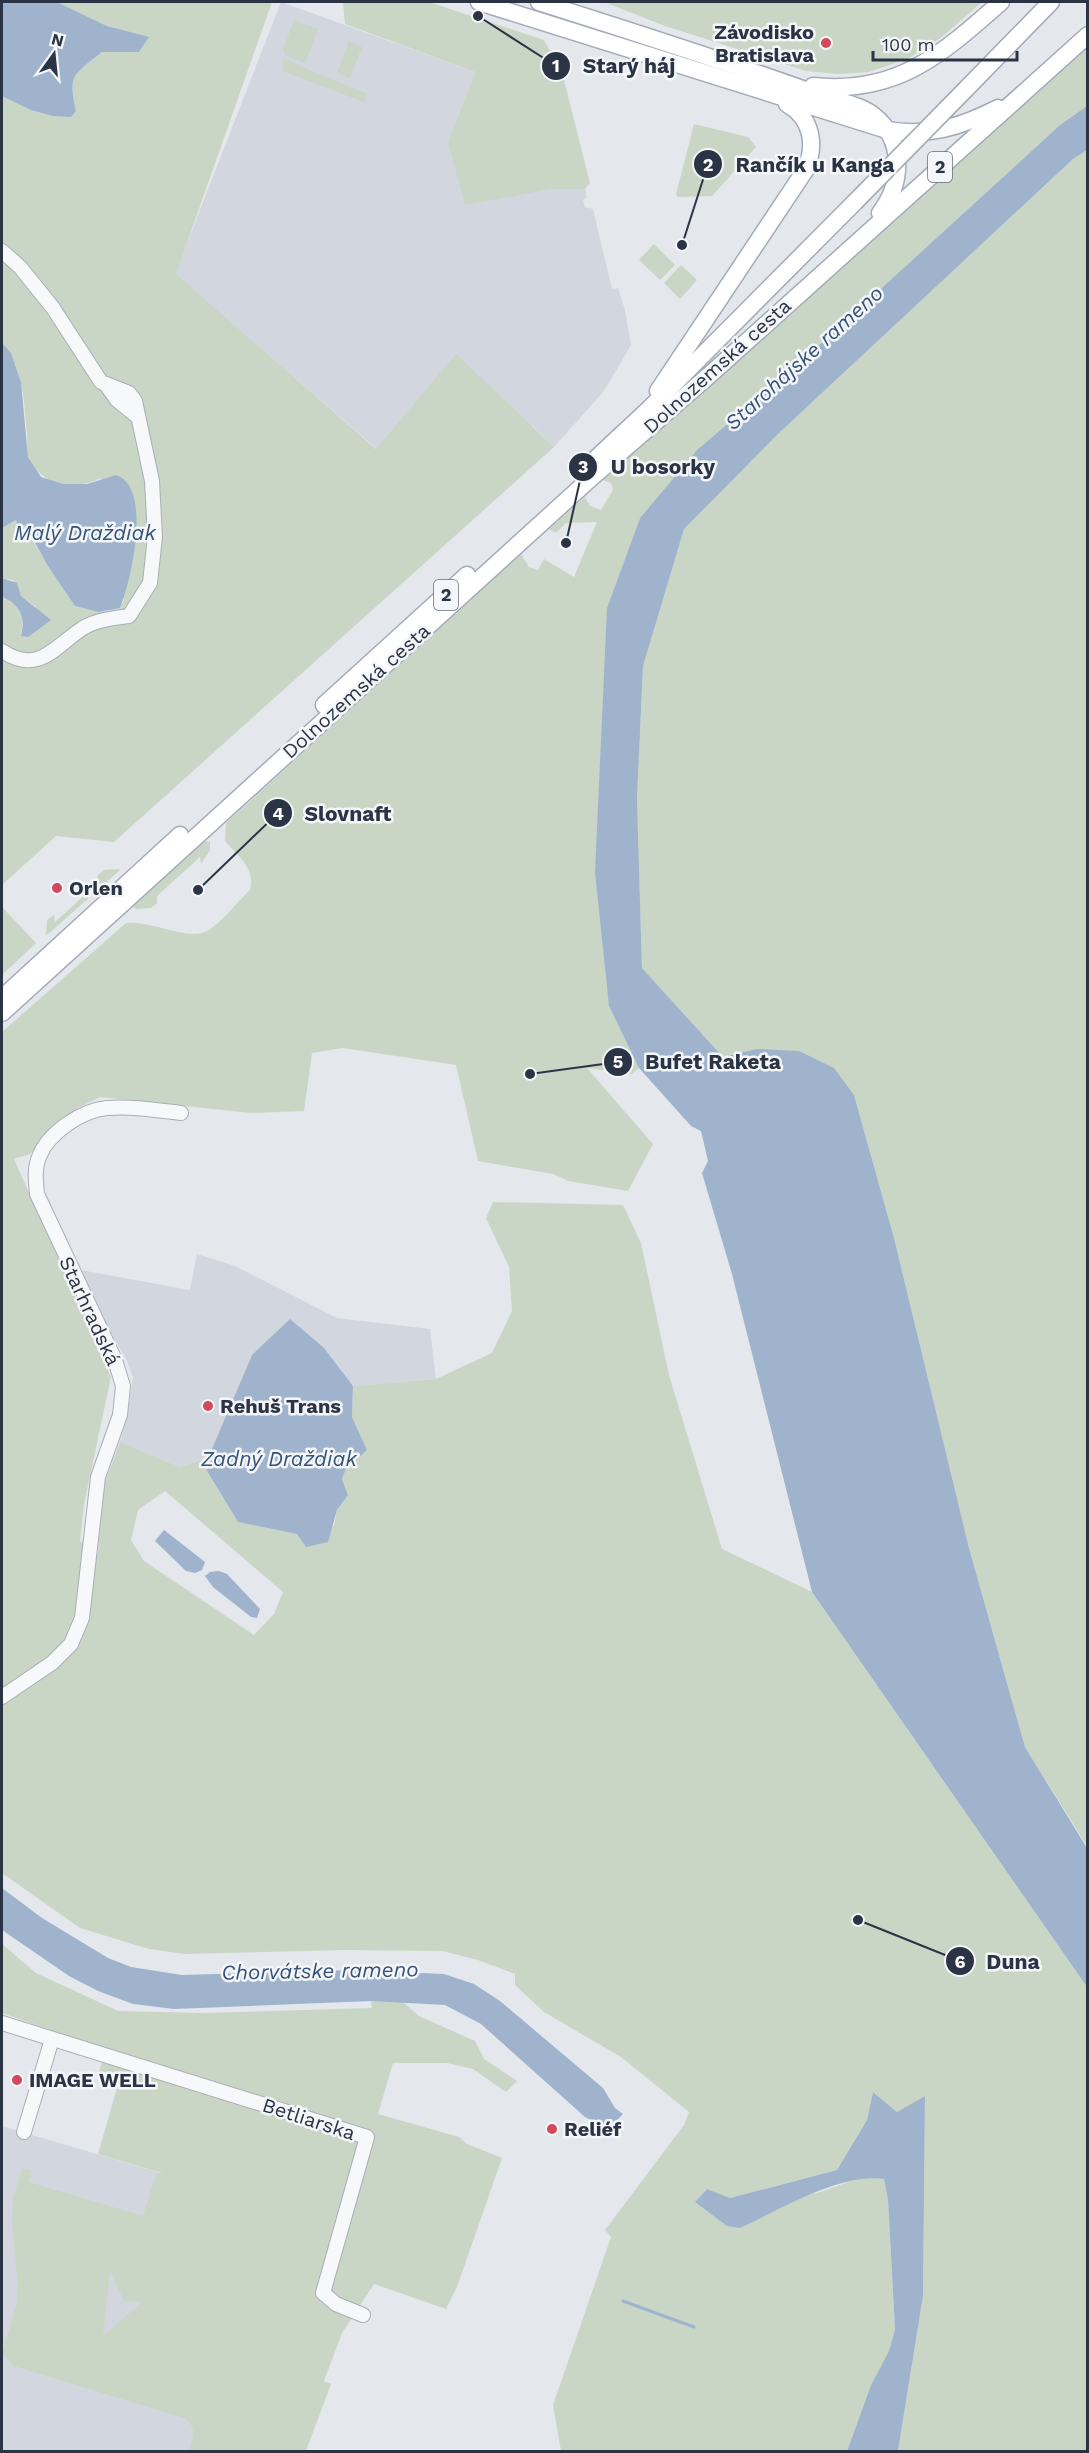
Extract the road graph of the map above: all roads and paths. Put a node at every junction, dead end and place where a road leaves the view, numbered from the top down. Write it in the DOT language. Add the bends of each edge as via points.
graph roads {
  1 [pos="479,2"];
  2 [pos="542,2"];
  3 [pos="1000,2"];
  4 [pos="1051,2"];
  5 [pos="587,16"];
  6 [pos="550,24"];
  7 [pos="1088,35"];
  8 [pos="793,84"];
  9 [pos="771,94"];
  10 [pos="1020,96"];
  11 [pos="886,130"];
  12 [pos="860,237"];
  13 [pos="2,251"];
  14 [pos="650,408"];
  15 [pos="2,651"];
  16 [pos="2,998"];
  17 [pos="2,1013"];
  18 [pos="181,1113"];
  19 [pos="2,1697"];
  20 [pos="2,2023"];
  21 [pos="51,2039"];
  22 [pos="24,2132"];
  23 [pos="363,2315"];
  1 -- 6 [label="main road"];
  2 -- 5 [label="main road"];
  2 -- 6 [label="street"];
  3 -- 8 [label="main road" via="938,56 903,74 855,88"];
  4 -- 14 [label="main road, Dolnozemská cesta / 2, bridge"];
  5 -- 6 [label="street"];
  5 -- 8 [label="main road"];
  6 -- 9 [label="main road"];
  7 -- 10 [label="main road, Dolnozemská cesta / 2"];
  8 -- 11 [label="main road" via="867,111"];
  9 -- 11 [label="main road"];
  9 -- 14 [label="main road" via="806,120 812,143 806,169 660,387"];
  10 -- 11 [label="main road" via="948,129 913,134"];
  10 -- 12 [label="main road, Dolnozemská cesta / 2"];
  11 -- 12 [label="main road" via="896,152 897,178 884,207"];
  12 -- 17 [label="main road, Dolnozemská cesta / 2"];
  13 -- 15 [label="street" via="53,308 94,373 107,387 129,393 135,401 152,481 155,537 150,583 129,616 85,627 44,659 12,658"];
  14 -- 16 [label="main road, Dolnozemská cesta / 2"];
  18 -- 19 [label="street, Starhradská" via="105,1108 86,1113 52,1138 39,1156 35,1173 37,1194 115,1360 123,1386 120,1415 98,1478 82,1618 71,1644 52,1663"];
  20 -- 21 [label="street, Betliarska"];
  21 -- 22 [label="street"];
  21 -- 23 [label="street, Betliarska" via="367,2137 323,2294"];
}
